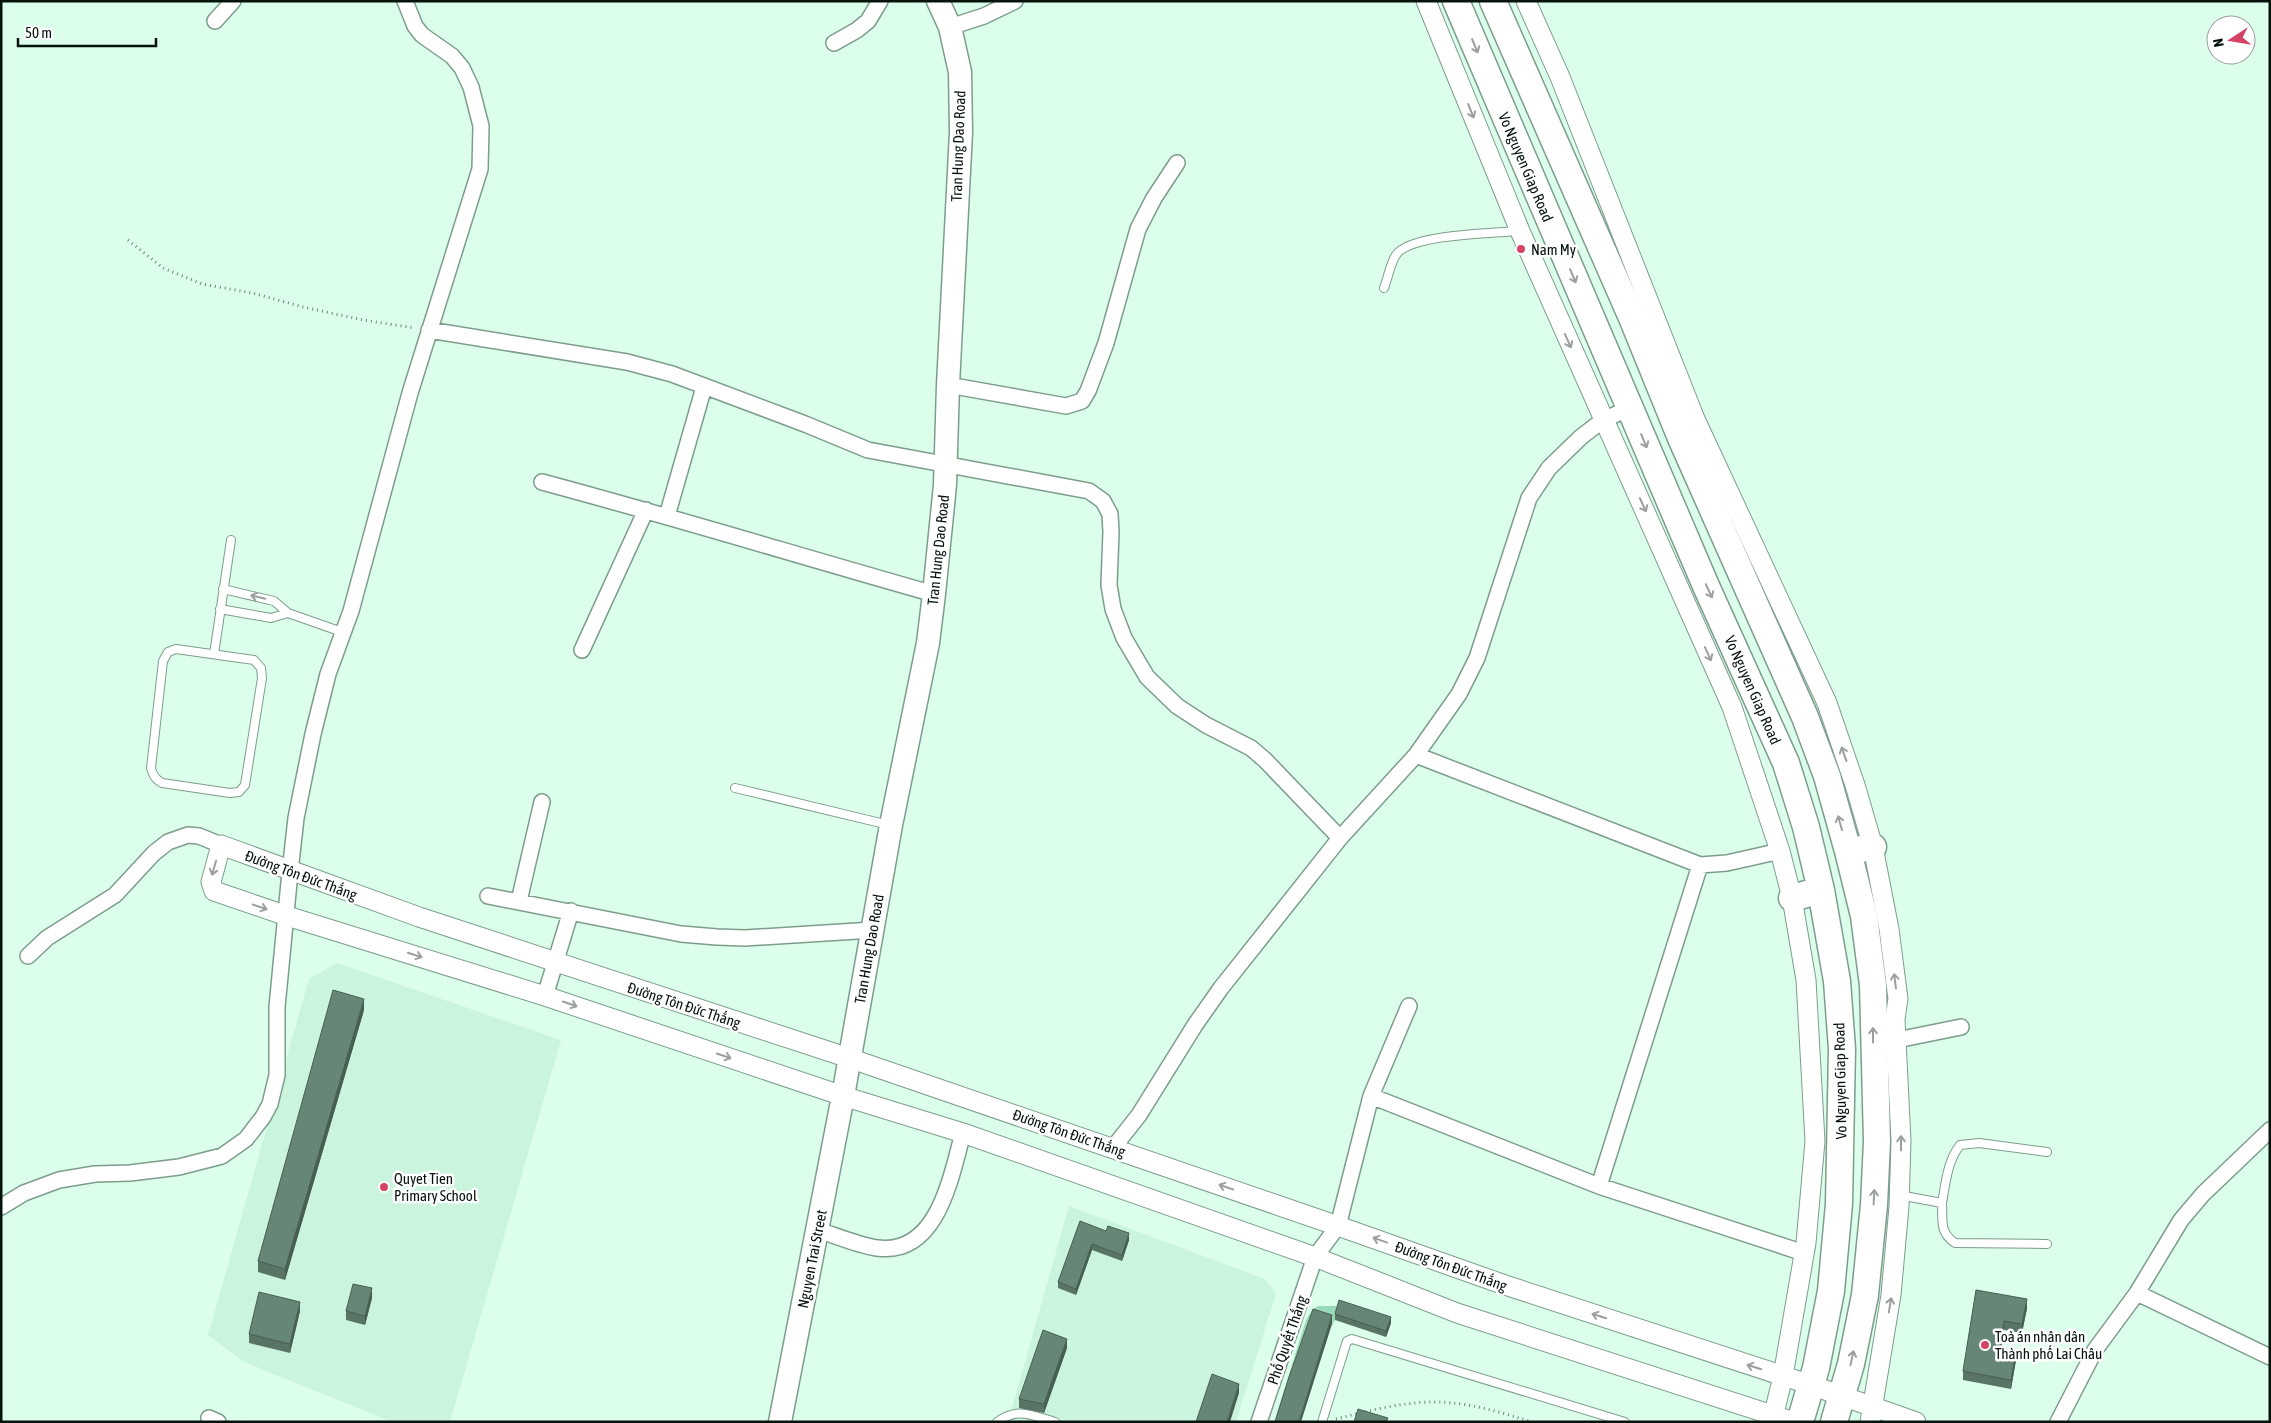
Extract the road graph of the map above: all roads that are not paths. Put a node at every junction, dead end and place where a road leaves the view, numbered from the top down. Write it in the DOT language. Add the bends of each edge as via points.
graph roads {
  1 [pos="233,1"];
  2 [pos="405,1"];
  3 [pos="880,1"];
  4 [pos="938,1"];
  5 [pos="1015,1"];
  6 [pos="1426,1"];
  7 [pos="1456,1"];
  8 [pos="1493,1"];
  9 [pos="1526,1"];
  10 [pos="216,21"];
  11 [pos="950,27"];
  12 [pos="834,43"];
  13 [pos="1177,163"];
  14 [pos="1520,231"];
  15 [pos="1384,288"];
  16 [pos="430,330"];
  17 [pos="948,385"];
  18 [pos="704,387"];
  19 [pos="1630,408"];
  20 [pos="1603,420"];
  21 [pos="945,466"];
  22 [pos="542,482"];
  23 [pos="646,510"];
  24 [pos="667,516"];
  25 [pos="231,540"];
  26 [pos="224,589"];
  27 [pos="934,594"];
  28 [pos="220,610"];
  29 [pos="288,613"];
  30 [pos="342,632"];
  31 [pos="582,650"];
  32 [pos="214,654"];
  33 [pos="1416,755"];
  34 [pos="735,788"];
  35 [pos="542,802"];
  36 [pos="890,825"];
  37 [pos="1340,838"];
  38 [pos="221,845"];
  39 [pos="1861,849"];
  40 [pos="1780,851"];
  41 [pos="1700,865"];
  42 [pos="290,872"];
  43 [pos="1821,890"];
  44 [pos="488,896"];
  45 [pos="1792,898"];
  46 [pos="519,902"];
  47 [pos="571,911"];
  48 [pos="287,916"];
  49 [pos="873,930"];
  50 [pos="28,956"];
  51 [pos="556,963"];
  52 [pos="545,996"];
  53 [pos="1409,1006"];
  54 [pos="1961,1027"];
  55 [pos="1897,1040"];
  56 [pos="849,1058"];
  57 [pos="843,1096"];
  58 [pos="1371,1096"];
  59 [pos="2270,1130"];
  60 [pos="963,1133"];
  61 [pos="1113,1148"];
  62 [pos="2047,1152"];
  63 [pos="1599,1186"];
  64 [pos="1899,1195"];
  65 [pos="1942,1203"];
  66 [pos="1,1207"];
  67 [pos="1338,1226"];
  68 [pos="818,1230"];
  69 [pos="2047,1244"];
  70 [pos="1804,1253"];
  71 [pos="1315,1257"];
  72 [pos="2137,1293"];
  73 [pos="2270,1357"];
  74 [pos="1783,1376"];
  75 [pos="1811,1385"];
  76 [pos="1842,1396"];
  77 [pos="1872,1415"];
  78 [pos="1773,1419"];
  79 [pos="1326,1421"];
  80 [pos="780,1422"];
  81 [pos="997,1422"];
  82 [pos="1054,1422"];
  83 [pos="1259,1422"];
  84 [pos="1625,1422"];
  85 [pos="1794,1422"];
  86 [pos="1800,1422"];
  87 [pos="1834,1422"];
  88 [pos="1916,1422"];
  89 [pos="2058,1422"];
  1 -- 10 [label="street"];
  2 -- 16 [label="street" via="422,35 452,56 462,68 473,93 481,126 480,169"];
  3 -- 12 [label="street" via="868,21"];
  4 -- 11 [label="main road, Tran Hung Dao Road"];
  5 -- 11 [label="street"];
  6 -- 14 [label="street, Vo Nguyen Giap Road, one-way"];
  7 -- 19 [label="highway, Vo Nguyen Giap Road, one-way"];
  39 -- 8 [label="highway, one-way"];
  39 -- 9 [label="street, one-way" via="1855,786 1827,703 1695,419"];
  11 -- 17 [label="main road, Tran Hung Dao Road" via="960,72 961,132"];
  13 -- 17 [label="street" via="1138,229 1106,344 1082,401 1066,406"];
  14 -- 15 [label="lane" via="1430,239 1409,245 1397,254"];
  14 -- 20 [label="street, Vo Nguyen Giap Road, one-way"];
  16 -- 18 [label="street" via="627,362"];
  16 -- 30 [label="street"];
  17 -- 21 [label="main road, Tran Hung Dao Road"];
  18 -- 21 [label="street" via="868,450"];
  18 -- 24 [label="street"];
  19 -- 20 [label="street"];
  19 -- 43 [label="highway, Vo Nguyen Giap Road, one-way" via="1786,763 1806,826"];
  20 -- 33 [label="street" via="1549,468 1529,498 1477,658 1459,694"];
  20 -- 40 [label="street, Vo Nguyen Giap Road, one-way" via="1732,708"];
  21 -- 27 [label="main road, Tran Hung Dao Road"];
  21 -- 37 [label="street" via="1089,492 1103,501 1110,514 1109,585 1113,609 1124,638 1147,677 1177,706 1251,748"];
  22 -- 23 [label="street"];
  23 -- 24 [label="street"];
  23 -- 31 [label="street"];
  24 -- 27 [label="street"];
  25 -- 26 [label="lane"];
  26 -- 28 [label="lane"];
  29 -- 26 [label="lane, one-way" via="274,601"];
  27 -- 36 [label="main road, Tran Hung Dao Road" via="928,644"];
  28 -- 29 [label="lane" via="271,618"];
  28 -- 32 [label="lane"];
  29 -- 30 [label="lane"];
  30 -- 42 [label="street" via="313,734 296,818"];
  32 -- 32 [label="lane" via="176,649 165,656 151,768 154,777 162,782 234,793 245,785 263,673 254,660"];
  33 -- 37 [label="street"];
  33 -- 41 [label="street"];
  34 -- 36 [label="lane"];
  35 -- 46 [label="street"];
  36 -- 49 [label="main road, Tran Hung Dao Road"];
  37 -- 61 [label="street" via="1221,988 1139,1115"];
  38 -- 42 [label="street, Đường Tôn Đức Thắng"];
  38 -- 48 [label="street, one-way" via="211,882 214,891"];
  38 -- 50 [label="street" via="188,835 168,842 115,895 47,938"];
  55 -- 39 [label="street, one-way" via="1895,1019 1898,999 1889,929"];
  76 -- 39 [label="highway, one-way" via="1865,1295 1877,1142 1873,984 1864,916"];
  40 -- 41 [label="street" via="1727,863"];
  40 -- 45 [label="street, Vo Nguyen Giap Road"];
  41 -- 63 [label="street"];
  42 -- 48 [label="street"];
  42 -- 51 [label="street, Đường Tôn Đức Thắng"];
  43 -- 45 [label="highway"];
  43 -- 75 [label="highway, Vo Nguyen Giap Road" via="1837,981 1842,1049 1841,1143 1831,1291"];
  44 -- 46 [label="street"];
  45 -- 70 [label="street, Vo Nguyen Giap Road" via="1806,980 1815,1141"];
  46 -- 47 [label="street"];
  47 -- 49 [label="street" via="681,934 717,937"];
  47 -- 51 [label="street"];
  48 -- 52 [label="street, one-way"];
  48 -- 66 [label="street" via="277,1006 275,1088 263,1117 246,1139 209,1161 59,1180 24,1192"];
  49 -- 56 [label="main road, Tran Hung Dao Road"];
  51 -- 52 [label="street"];
  51 -- 56 [label="street, Đường Tôn Đức Thắng"];
  52 -- 57 [label="street, one-way"];
  53 -- 58 [label="street"];
  54 -- 55 [label="street"];
  64 -- 55 [label="street, one-way" via="1901,1141"];
  56 -- 57 [label="main road, Tran Hung Dao Road"];
  56 -- 61 [label="street, Đường Tôn Đức Thắng"];
  57 -- 60 [label="street"];
  57 -- 68 [label="main road, Nguyen Trai Street"];
  58 -- 63 [label="street"];
  58 -- 67 [label="street"];
  59 -- 72 [label="street" via="2203,1194 2181,1220"];
  60 -- 68 [label="street" via="946,1195 929,1226 914,1240 895,1248 878,1248"];
  60 -- 71 [label="street"];
  67 -- 61 [label="street, Đường Tôn Đức Thắng, one-way"];
  62 -- 65 [label="lane" via="1979,1143 1960,1145 1949,1165"];
  63 -- 70 [label="street"];
  64 -- 65 [label="lane"];
  77 -- 64 [label="street, one-way" via="1891,1295"];
  65 -- 69 [label="lane" via="1943,1228 1946,1237 1955,1243"];
  67 -- 71 [label="street, Phố Quyết Thắng"];
  74 -- 67 [label="street, Đường Tôn Đức Thắng, one-way" via="1505,1285"];
  68 -- 80 [label="main road, Nguyen Trai Street"];
  70 -- 74 [label="street, Vo Nguyen Giap Road"];
  71 -- 78 [label="street" via="1456,1313"];
  71 -- 83 [label="street, Phố Quyết Thắng"];
  72 -- 73 [label="street"];
  72 -- 89 [label="street" via="2095,1350"];
  74 -- 75 [label="street, Đường Tôn Đức Thắng"];
  74 -- 78 [label="street, Vo Nguyen Giap Road"];
  75 -- 76 [label="street, Đường Tôn Đức Thắng"];
  75 -- 86 [label="highway, Vo Nguyen Giap Road"];
  76 -- 77 [label="street, Đường Tôn Đức Thắng"];
  76 -- 87 [label="highway"];
  77 -- 88 [label="street, Đường Tôn Đức Thắng"];
  78 -- 85 [label="street"];
  79 -- 84 [label="lane" via="1347,1341 1352,1339"];
  81 -- 82 [label="lane" via="1011,1413"];
}
